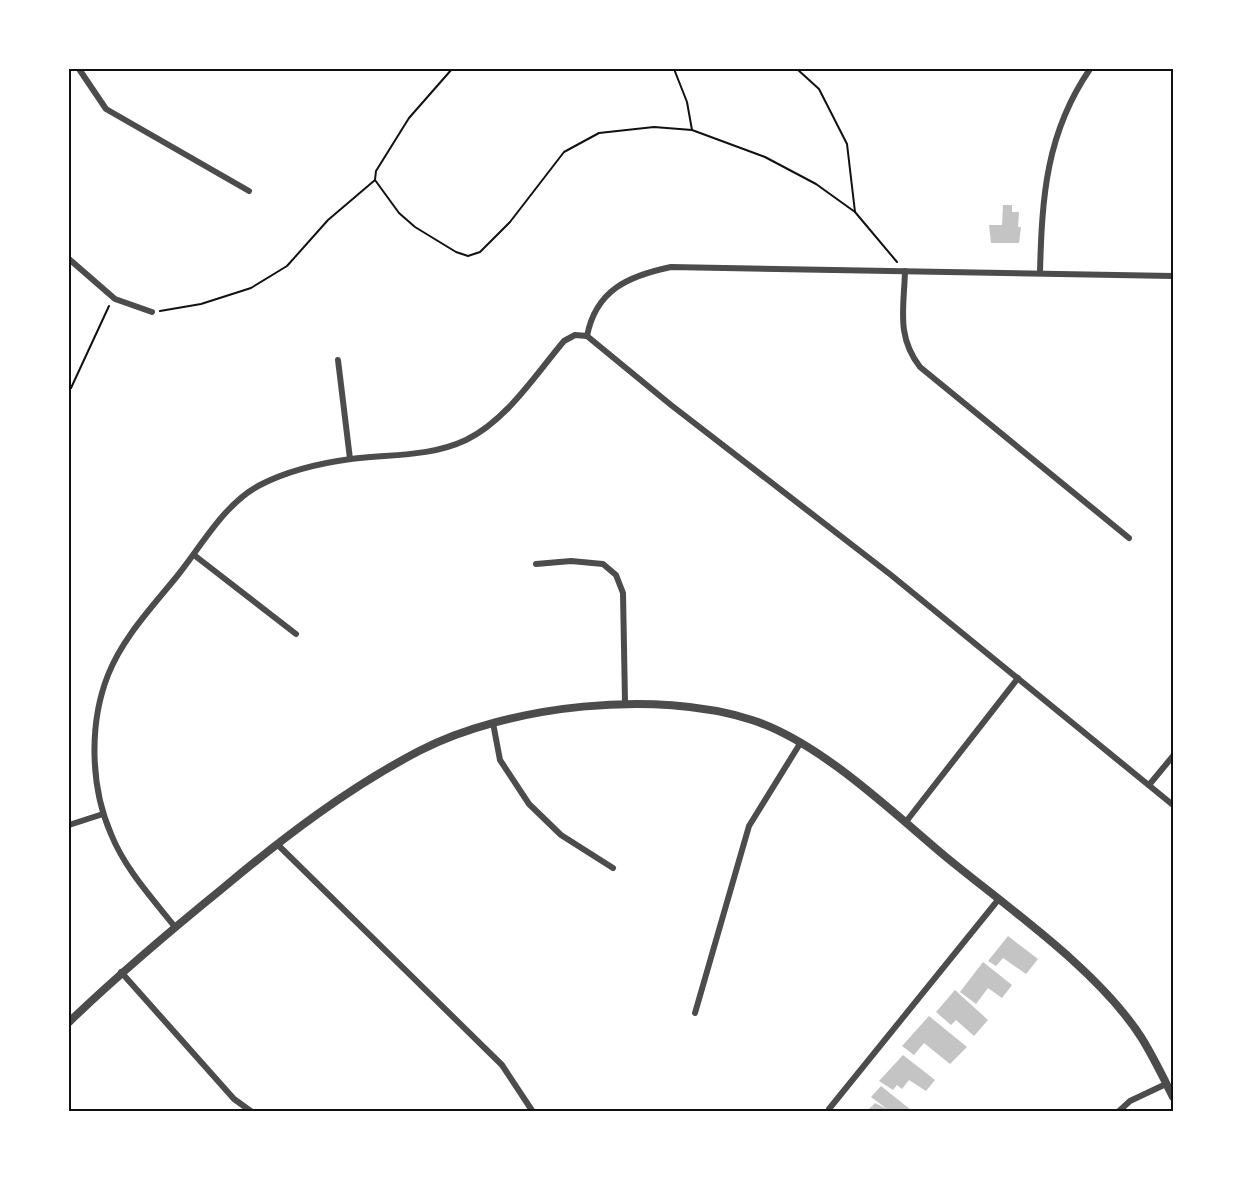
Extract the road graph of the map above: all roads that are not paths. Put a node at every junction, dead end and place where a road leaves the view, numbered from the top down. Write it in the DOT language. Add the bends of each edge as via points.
graph roads {
  1 [pos="79,69"];
  2 [pos="1090,69"];
  3 [pos="249,191"];
  4 [pos="69,260"];
  5 [pos="905,271"];
  6 [pos="1040,272"];
  7 [pos="1173,276"];
  8 [pos="152,312"];
  9 [pos="587,336"];
  10 [pos="338,360"];
  11 [pos="350,459"];
  12 [pos="1129,538"];
  13 [pos="195,555"];
  14 [pos="536,564"];
  15 [pos="296,634"];
  16 [pos="1018,678"];
  17 [pos="625,702"];
  18 [pos="493,723"];
  19 [pos="801,742"];
  20 [pos="1173,756"];
  21 [pos="1149,785"];
  22 [pos="1173,805"];
  23 [pos="103,814"];
  24 [pos="905,823"];
  25 [pos="69,825"];
  26 [pos="277,844"];
  27 [pos="613,868"];
  28 [pos="998,900"];
  29 [pos="175,927"];
  30 [pos="121,972"];
  31 [pos="695,1013"];
  32 [pos="69,1023"];
  33 [pos="1166,1084"];
  34 [pos="1173,1098"];
  35 [pos="829,1109"];
  36 [pos="252,1112"];
  37 [pos="533,1112"];
  38 [pos="1118,1112"];
  1 -- 3 [label="street" via="106,109"];
  2 -- 6 [label="street" via="1069,104 1049,161"];
  4 -- 8 [label="street" via="113,297"];
  5 -- 6 [label="street"];
  5 -- 9 [label="street" via="671,267 649,272 604,296 591,315"];
  5 -- 12 [label="street" via="903,332 908,351 920,367"];
  6 -- 7 [label="street"];
  9 -- 11 [label="street" via="575,335 564,341 502,414 467,440 429,452"];
  9 -- 16 [label="street"];
  10 -- 11 [label="street"];
  11 -- 13 [label="street" via="303,469 258,486 228,511"];
  13 -- 15 [label="street"];
  13 -- 23 [label="street" via="130,635 108,675 96,720 95,768"];
  14 -- 17 [label="street" via="603,564 616,575 623,593"];
  16 -- 21 [label="street"];
  16 -- 24 [label="street"];
  17 -- 18 [label="street"];
  17 -- 19 [label="street" via="718,712 753,720"];
  18 -- 26 [label="street" via="422,750 356,788"];
  18 -- 27 [label="street" via="500,760 528,804 561,834"];
  19 -- 24 [label="street"];
  19 -- 31 [label="street" via="749,826"];
  20 -- 21 [label="street"];
  21 -- 22 [label="street"];
  23 -- 25 [label="street"];
  23 -- 29 [label="street" via="134,874"];
  24 -- 28 [label="street"];
  26 -- 29 [label="street"];
  26 -- 37 [label="street" via="502,1065"];
  28 -- 33 [label="street" via="1088,974 1140,1035"];
  28 -- 35 [label="street"];
  29 -- 30 [label="street"];
  30 -- 32 [label="street"];
  30 -- 36 [label="street" via="234,1099"];
  33 -- 34 [label="street"];
  33 -- 38 [label="street" via="1130,1101"];
}
